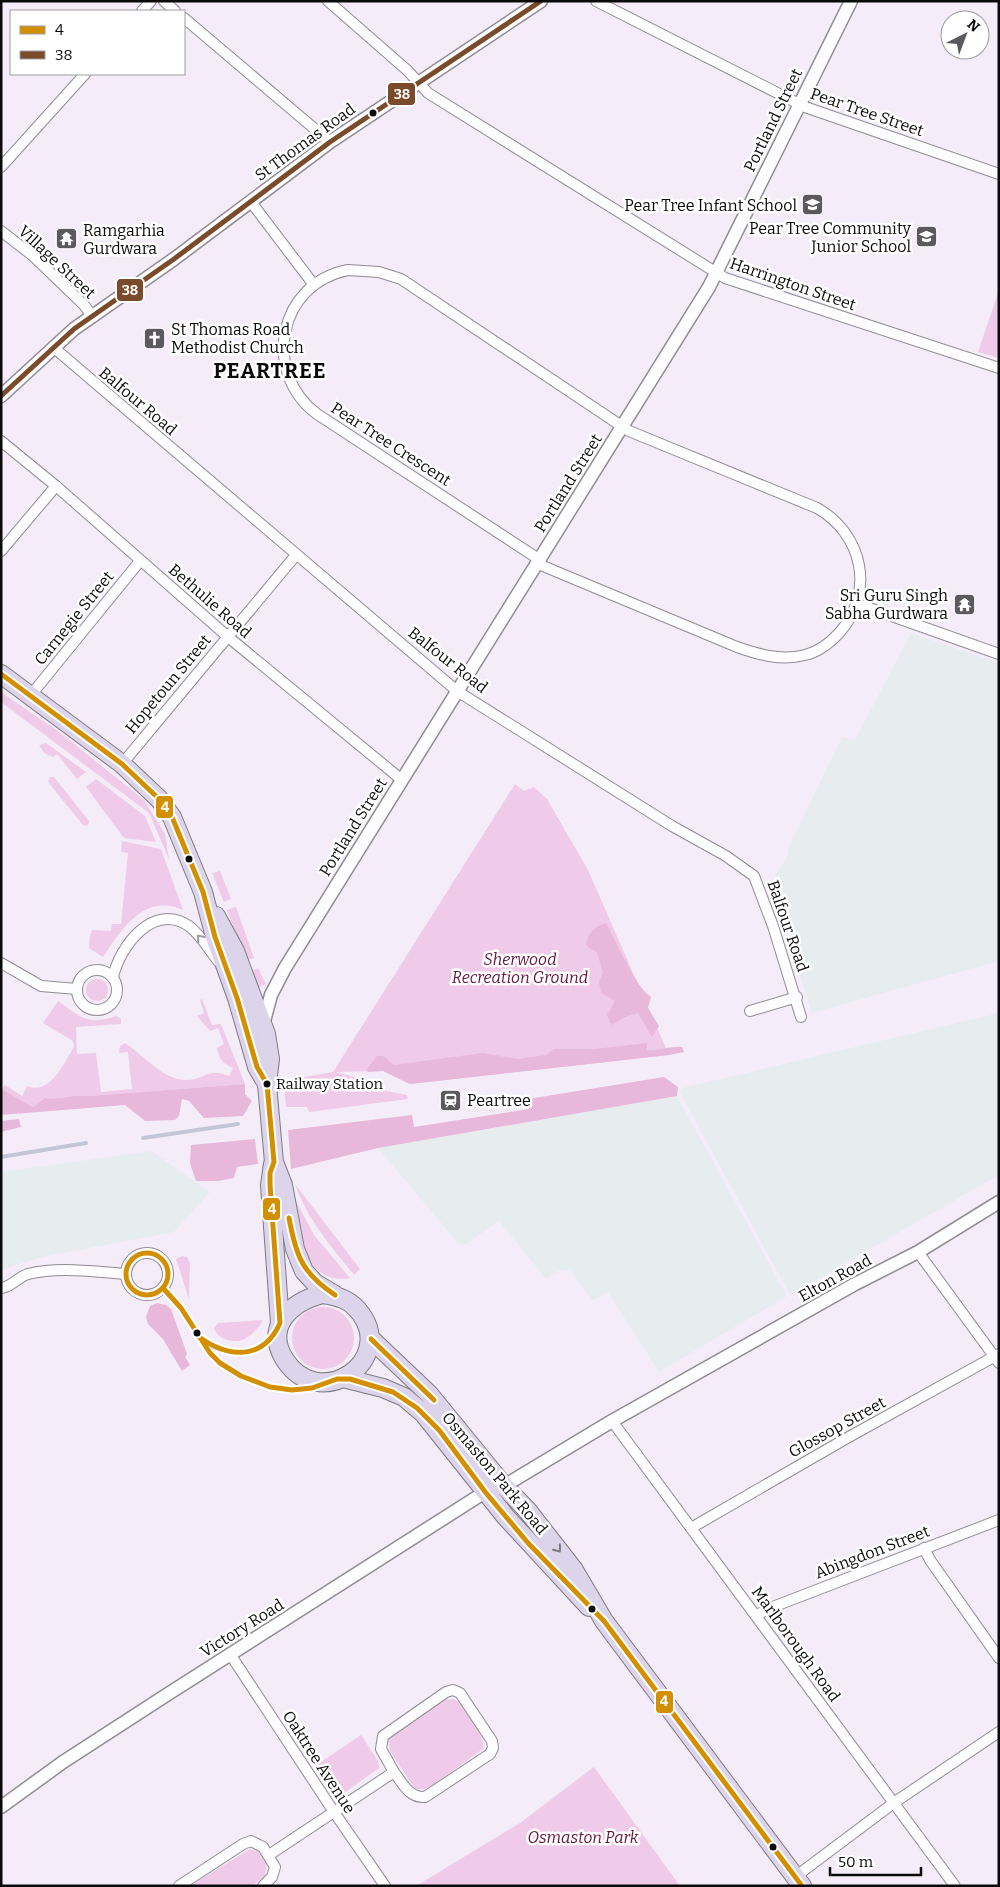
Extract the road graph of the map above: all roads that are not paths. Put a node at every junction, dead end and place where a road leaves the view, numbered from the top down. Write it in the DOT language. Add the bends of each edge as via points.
graph roads {
  1 [pos="164,1"];
  2 [pos="328,1"];
  3 [pos="541,1"];
  4 [pos="596,1"];
  5 [pos="851,1"];
  6 [pos="175,10"];
  7 [pos="185,19"];
  8 [pos="84,75"];
  9 [pos="417,82"];
  10 [pos="799,104"];
  11 [pos="330,142"];
  12 [pos="1,167"];
  13 [pos="999,174"];
  14 [pos="251,202"];
  15 [pos="1,231"];
  16 [pos="716,272"];
  17 [pos="314,285"];
  18 [pos="92,316"];
  19 [pos="53,347"];
  20 [pos="999,368"];
  21 [pos="1,396"];
  22 [pos="623,426"];
  23 [pos="1,442"];
  24 [pos="56,486"];
  25 [pos="1,551"];
  26 [pos="296,555"];
  27 [pos="140,560"];
  28 [pos="538,560"];
  29 [pos="858,604"];
  30 [pos="227,636"];
  31 [pos="998,654"];
  32 [pos="1,674"];
  33 [pos="457,691"];
  34 [pos="31,695"];
  35 [pos="122,764"];
  36 [pos="402,780"];
  37 [pos="202,892"];
  38 [pos="1,963"];
  39 [pos="285,968"];
  40 [pos="229,976"];
  41 [pos="113,977"];
  42 [pos="77,989"];
  43 [pos="253,996"];
  44 [pos="797,997"];
  45 [pos="750,1011"];
  46 [pos="801,1017"];
  47 [pos="263,1025"];
  48 [pos="251,1045"];
  49 [pos="267,1084"];
  50 [pos="274,1162"];
  51 [pos="999,1202"];
  52 [pos="918,1252"];
  53 [pos="126,1274"];
  54 [pos="1,1288"];
  55 [pos="335,1296"];
  56 [pos="280,1323"];
  57 [pos="371,1339"];
  58 [pos="997,1358"];
  59 [pos="343,1378"];
  60 [pos="612,1421"];
  61 [pos="504,1486"];
  62 [pos="485,1492"];
  63 [pos="999,1520"];
  64 [pos="691,1528"];
  65 [pos="924,1548"];
  66 [pos="757,1615"];
  67 [pos="604,1621"];
  68 [pos="230,1654"];
  69 [pos="999,1658"];
  70 [pos="999,1732"];
  71 [pos="394,1772"];
  72 [pos="895,1802"];
  73 [pos="1,1807"];
  74 [pos="334,1812"];
  75 [pos="269,1855"];
  76 [pos="799,1881"];
  77 [pos="179,1886"];
  78 [pos="264,1886"];
  79 [pos="385,1886"];
  80 [pos="956,1886"];
  1 -- 6 [label="street"];
  2 -- 9 [label="street, Harrington Street"];
  3 -- 9 [label="street, St Thomas Road"];
  4 -- 10 [label="street, Pear Tree Street"];
  5 -- 10 [label="street, Portland Street"];
  7 -- 11 [label="street"];
  8 -- 12 [label="street"];
  9 -- 11 [label="street, St Thomas Road"];
  9 -- 16 [label="street, Harrington Street" via="428,93"];
  10 -- 13 [label="street, Pear Tree Street"];
  10 -- 16 [label="street, Portland Street"];
  11 -- 14 [label="street, St Thomas Road"];
  14 -- 17 [label="street"];
  14 -- 18 [label="street, St Thomas Road"];
  15 -- 18 [label="street, Village Street" via="32,255"];
  16 -- 20 [label="street, Harrington Street" via="725,278"];
  16 -- 22 [label="street, Portland Street"];
  17 -- 22 [label="street, Pear Tree Crescent" via="348,270 393,275"];
  17 -- 28 [label="street, Pear Tree Crescent" via="297,303 284,340 284,365 297,396 317,414"];
  18 -- 19 [label="street, St Thomas Road"];
  19 -- 21 [label="street, St Thomas Road"];
  19 -- 26 [label="street, Balfour Road"];
  22 -- 28 [label="street, Portland Street"];
  22 -- 29 [label="street, Pear Tree Crescent" via="830,516 846,534 859,563"];
  23 -- 24 [label="street, Bethulie Road"];
  24 -- 25 [label="street"];
  24 -- 27 [label="street, Bethulie Road"];
  26 -- 30 [label="street, Hopetoun Street"];
  26 -- 33 [label="street, Balfour Road"];
  27 -- 30 [label="street, Bethulie Road"];
  27 -- 34 [label="street, Carnegie Street"];
  28 -- 29 [label="street, Pear Tree Crescent" via="544,566 765,657 799,656 822,647 842,629"];
  28 -- 33 [label="street, Portland Street"];
  29 -- 31 [label="street"];
  30 -- 35 [label="street, Hopetoun Street"];
  30 -- 36 [label="street, Bethulie Road"];
  32 -- 34 [label="highway, Osmaston Park Road"];
  33 -- 36 [label="street, Portland Street"];
  33 -- 44 [label="street, Balfour Road" via="754,876"];
  34 -- 35 [label="highway, Osmaston Park Road"];
  35 -- 37 [label="highway, Osmaston Park Road" via="154,793 172,817"];
  36 -- 39 [label="street, Portland Street"];
  37 -- 40 [label="highway, Osmaston Park Road"];
  37 -- 43 [label="highway, Osmaston Park Road" via="235,951"];
  38 -- 42 [label="street" via="41,986"];
  39 -- 43 [label="street, Portland Street" via="265,990"];
  39 -- 47 [label="street, Portland Street" via="271,995"];
  40 -- 41 [label="street, one-way" via="188,926 160,920 144,927 129,943"];
  40 -- 48 [label="highway, Osmaston Park Road"];
  41 -- 42 [label="street" via="91,970 81,978"];
  41 -- 42 [label="street" via="116,997 103,1009 85,1006 78,997"];
  43 -- 47 [label="highway, Osmaston Park Road"];
  43 -- 48 [label="street" via="245,999 252,1021"];
  44 -- 45 [label="street, Balfour Road"];
  44 -- 46 [label="street, Balfour Road"];
  47 -- 49 [label="highway, Osmaston Park Road" via="270,1059"];
  48 -- 49 [label="highway, Osmaston Park Road" via="261,1076"];
  49 -- 50 [label="highway, Osmaston Park Road"];
  50 -- 55 [label="highway, Osmaston Park Road" via="283,1185 295,1249 304,1271"];
  50 -- 56 [label="highway, Osmaston Park Road" via="270,1185"];
  51 -- 52 [label="street, Elton Road"];
  52 -- 58 [label="street"];
  52 -- 60 [label="street, Elton Road"];
  53 -- 53 [label="street" via="131,1260 148,1253 165,1263 168,1277 163,1288 143,1295 132,1289"];
  53 -- 54 [label="street" via="60,1269 28,1274"];
  55 -- 56 [label="highway" via="322,1294 300,1302"];
  55 -- 57 [label="highway, Osmaston Park Road" via="348,1301 360,1312 370,1329"];
  56 -- 59 [label="highway, Osmaston Park Road" via="278,1338 282,1354 298,1374 320,1383"];
  57 -- 59 [label="highway" via="362,1361"];
  57 -- 61 [label="highway, Osmaston Park Road" via="429,1394"];
  58 -- 64 [label="street, Glossop Street" via="847,1438"];
  59 -- 62 [label="highway, Osmaston Park Road" via="383,1388 404,1397 423,1412"];
  60 -- 61 [label="street, Elton Road"];
  60 -- 64 [label="street, Marlborough Road"];
  61 -- 62 [label="street, Victory Road"];
  61 -- 67 [label="highway, Osmaston Park Road, one-way" via="528,1510 574,1570"];
  62 -- 67 [label="highway, Osmaston Park Road" via="578,1598"];
  62 -- 68 [label="street, Victory Road"];
  63 -- 65 [label="street, Abingdon Street"];
  64 -- 66 [label="street, Marlborough Road"];
  65 -- 66 [label="street, Abingdon Street"];
  65 -- 69 [label="street"];
  66 -- 72 [label="street, Marlborough Road"];
  67 -- 76 [label="highway, Osmaston Park Road"];
  68 -- 73 [label="street, Victory Road" via="63,1762"];
  68 -- 74 [label="street, Oaktree Avenue"];
  70 -- 72 [label="street"];
  71 -- 71 [label="street" via="381,1749 387,1731 446,1692 460,1692 492,1741 490,1754 425,1797 410,1793"];
  71 -- 74 [label="street"];
  72 -- 76 [label="street"];
  72 -- 80 [label="street, Marlborough Road"];
  74 -- 75 [label="street"];
  74 -- 79 [label="street, Oaktree Avenue"];
  75 -- 77 [label="street" via="258,1844 247,1842"];
  75 -- 78 [label="street" via="274,1872"];
}
